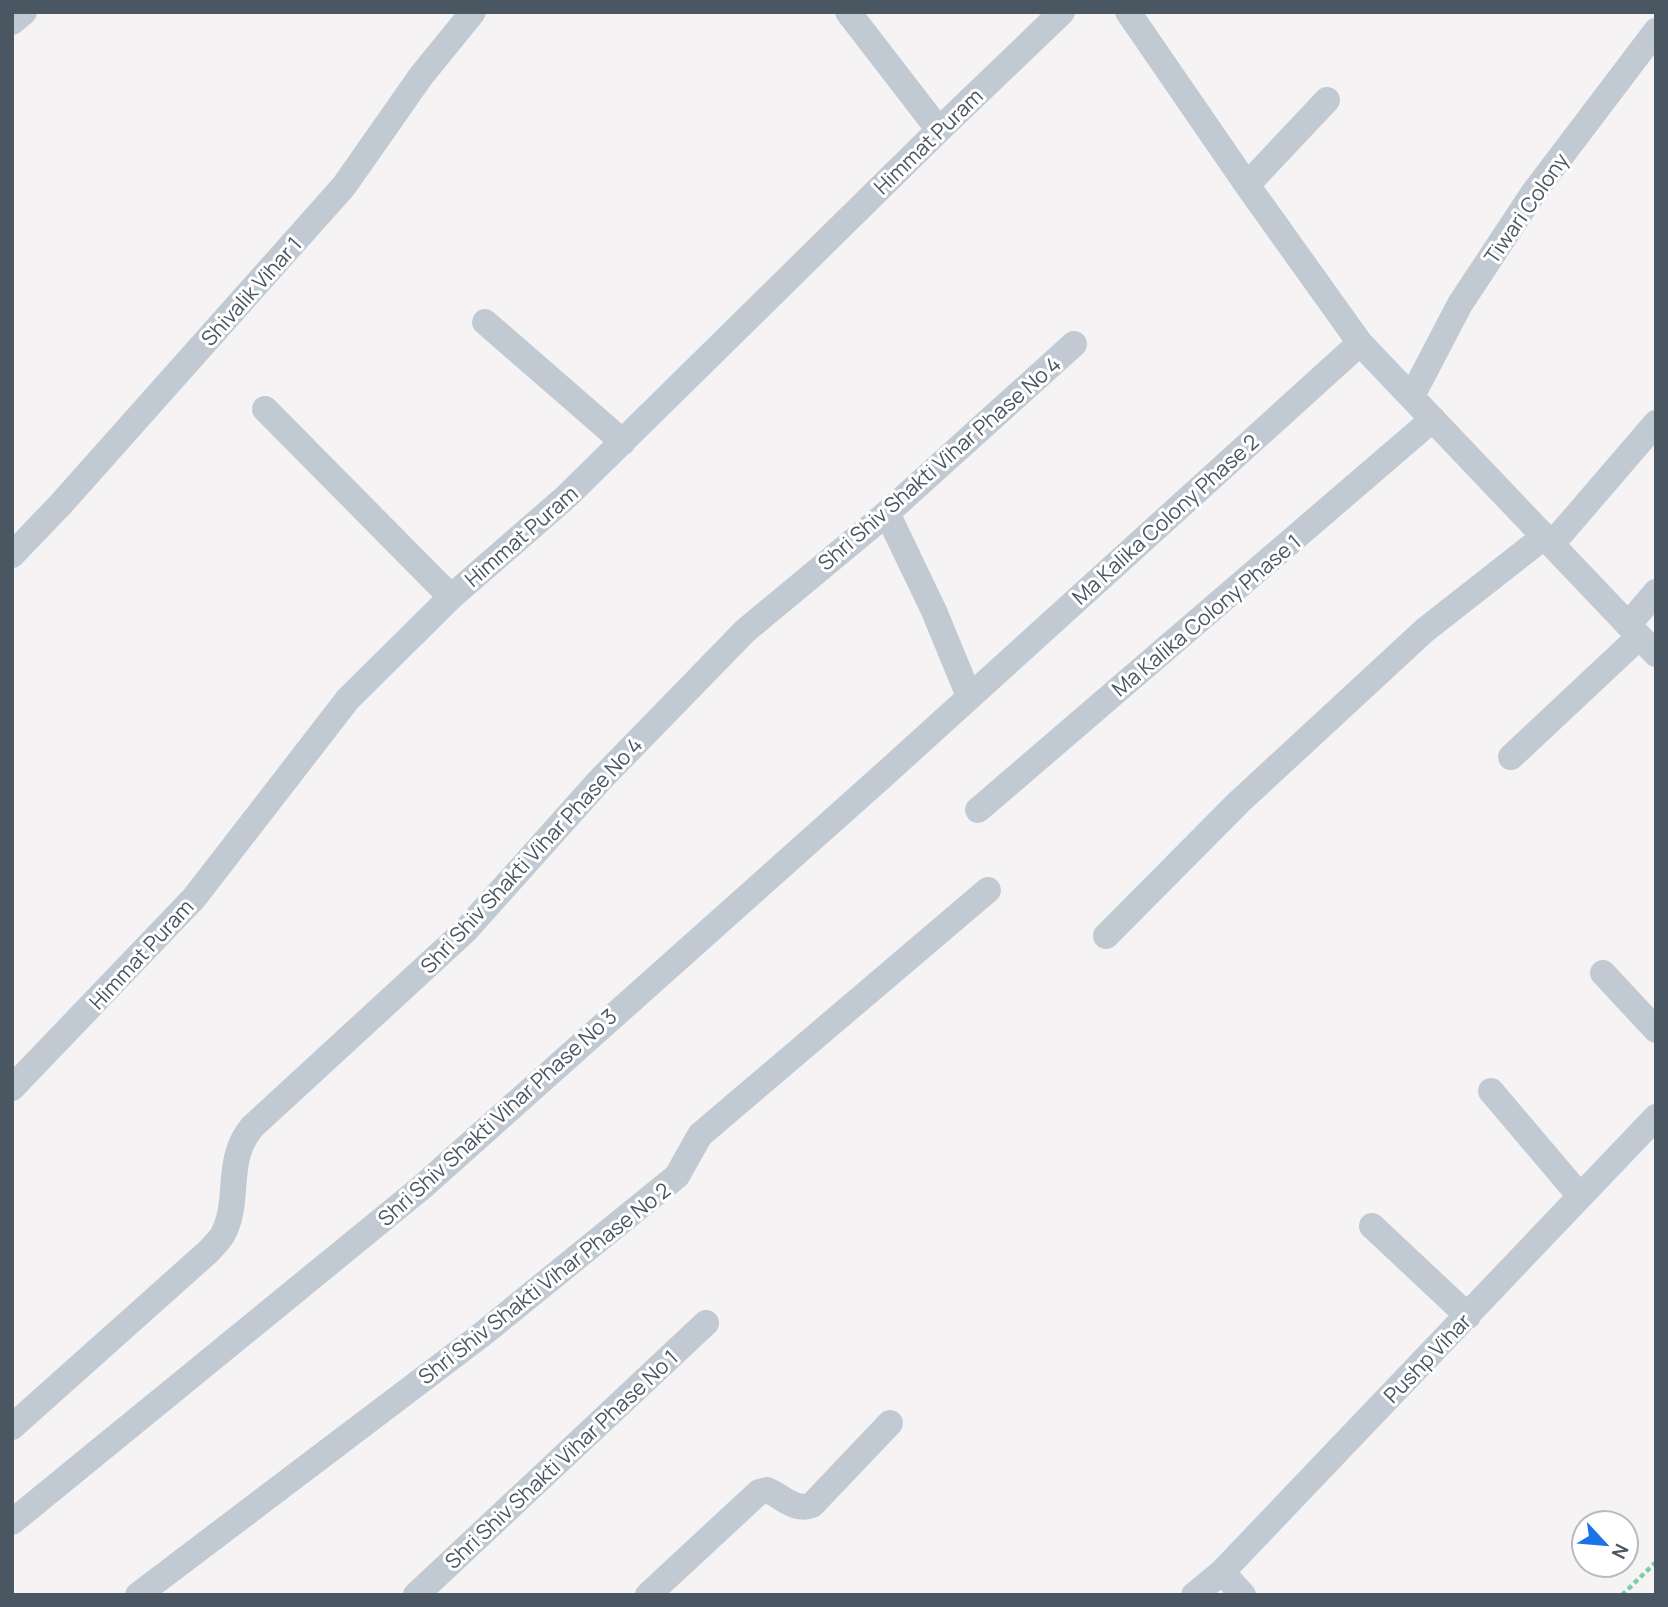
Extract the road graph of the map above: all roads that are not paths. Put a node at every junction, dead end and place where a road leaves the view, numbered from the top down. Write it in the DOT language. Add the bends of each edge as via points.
graph roads {
  1 [pos="24,12"];
  2 [pos="473,12"];
  3 [pos="848,12"];
  4 [pos="1062,12"];
  5 [pos="1128,12"];
  6 [pos="12,22"];
  7 [pos="1656,31"];
  8 [pos="1327,100"];
  9 [pos="939,130"];
  10 [pos="1247,185"];
  11 [pos="485,321"];
  12 [pos="1360,343"];
  13 [pos="1074,344"];
  14 [pos="1412,396"];
  15 [pos="265,409"];
  16 [pos="1433,419"];
  17 [pos="1656,424"];
  18 [pos="623,442"];
  19 [pos="887,513"];
  20 [pos="1548,540"];
  21 [pos="12,555"];
  22 [pos="1656,592"];
  23 [pos="451,597"];
  24 [pos="1641,639"];
  25 [pos="969,696"];
  26 [pos="1511,757"];
  27 [pos="978,810"];
  28 [pos="988,890"];
  29 [pos="1106,936"];
  30 [pos="1603,972"];
  31 [pos="1656,1030"];
  32 [pos="12,1088"];
  33 [pos="1491,1091"];
  34 [pos="1656,1117"];
  35 [pos="1580,1196"];
  36 [pos="1372,1226"];
  37 [pos="1468,1315"];
  38 [pos="706,1323"];
  39 [pos="890,1423"];
  40 [pos="12,1427"];
  41 [pos="12,1522"];
  42 [pos="1222,1572"];
  43 [pos="138,1595"];
  44 [pos="416,1595"];
  45 [pos="648,1595"];
  46 [pos="1194,1595"];
  47 [pos="1243,1595"];
  1 -- 6 [label="street"];
  2 -- 21 [label="street, Shivalik Vihar 1" via="421,76 344,186"];
  3 -- 9 [label="street"];
  4 -- 9 [label="street, Himmat Puram"];
  5 -- 10 [label="street"];
  7 -- 14 [label="street, Tiwari Colony" via="1534,192 1460,304"];
  8 -- 10 [label="street"];
  9 -- 18 [label="street, Himmat Puram"];
  10 -- 12 [label="street"];
  11 -- 18 [label="street"];
  12 -- 14 [label="street"];
  12 -- 25 [label="street, Ma Kalika Colony Phase 2"];
  13 -- 19 [label="street, Shri Shiv Shakti Vihar Phase No 4"];
  14 -- 16 [label="street"];
  15 -- 23 [label="street"];
  16 -- 20 [label="street"];
  16 -- 27 [label="street, Ma Kalika Colony Phase 1"];
  17 -- 20 [label="street"];
  18 -- 23 [label="street, Himmat Puram"];
  19 -- 25 [label="street"];
  19 -- 40 [label="street, Shri Shiv Shakti Vihar Phase No 4" via="745,631 600,780 465,931 252,1127 237,1152 223,1235"];
  20 -- 24 [label="street"];
  20 -- 29 [label="street" via="1425,630 1238,802"];
  22 -- 24 [label="street"];
  23 -- 32 [label="street, Himmat Puram" via="348,699 194,898"];
  24 -- 26 [label="street"];
  25 -- 41 [label="street, Shri Shiv Shakti Vihar Phase No 3" via="421,1188"];
  28 -- 43 [label="street, Shri Shiv Shakti Vihar Phase No 2" via="700,1135 677,1176 480,1336"];
  30 -- 31 [label="street"];
  33 -- 35 [label="street"];
  34 -- 35 [label="street, Pushp Vihar"];
  35 -- 37 [label="street, Pushp Vihar"];
  36 -- 37 [label="street"];
  37 -- 42 [label="street, Pushp Vihar"];
  38 -- 44 [label="street, Shri Shiv Shakti Vihar Phase No 1"];
  39 -- 45 [label="street" via="812,1505 804,1508 766,1490 759,1492"];
  42 -- 46 [label="street, Pushp Vihar"];
  42 -- 47 [label="street"];
}
